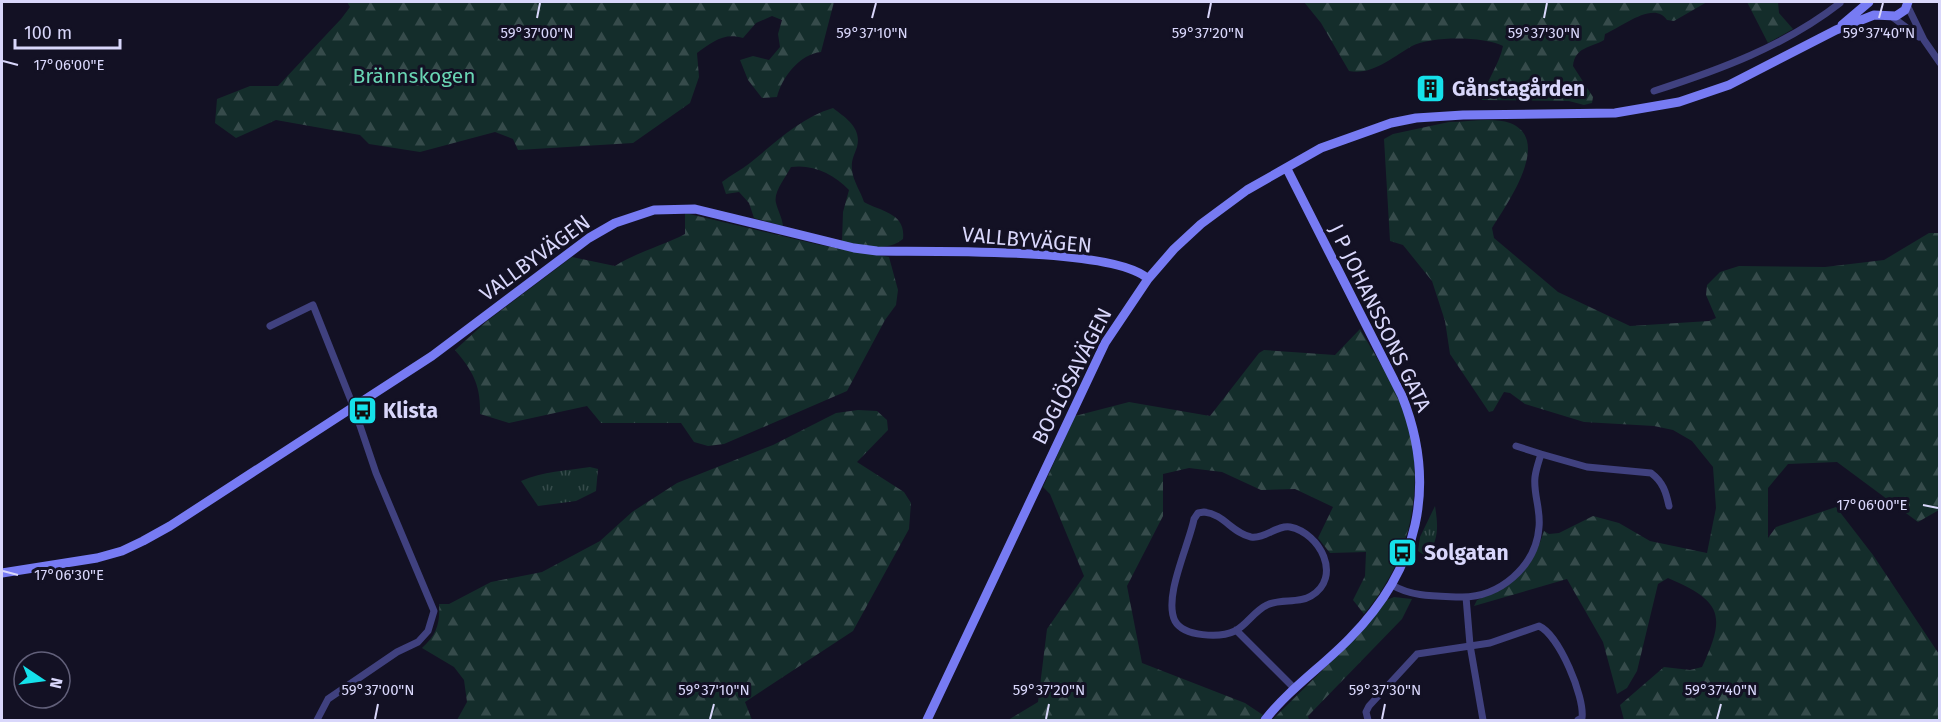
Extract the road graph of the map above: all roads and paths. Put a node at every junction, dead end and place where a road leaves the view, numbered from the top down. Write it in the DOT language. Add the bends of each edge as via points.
graph roads {
  1 [pos="1869,2"];
  2 [pos="1873,2"];
  3 [pos="1840,3"];
  4 [pos="1908,3"];
  5 [pos="1888,16"];
  6 [pos="1836,30"];
  7 [pos="1924,40"];
  8 [pos="1761,52"];
  9 [pos="1940,63"];
  10 [pos="1770,66"];
  11 [pos="1654,91"];
  12 [pos="1287,169"];
  13 [pos="1148,279"];
  14 [pos="270,326"];
  15 [pos="354,408"];
  16 [pos="1516,446"];
  17 [pos="1540,454"];
  18 [pos="1669,507"];
  19 [pos="2,573"];
  20 [pos="1392,585"];
  21 [pos="1466,597"];
  22 [pos="1236,630"];
  23 [pos="1470,645"];
  24 [pos="1296,689"];
  25 [pos="318,720"];
  26 [pos="927,720"];
  27 [pos="1265,720"];
  28 [pos="1368,720"];
  29 [pos="1483,720"];
  30 [pos="1578,720"];
  1 -- 6 [label="street, BOGLÖSAVÄGEN"];
  2 -- 5 [label="street" via="1875,8"];
  3 -- 8 [label="street"];
  4 -- 5 [label="street" via="1901,13"];
  4 -- 7 [label="street"];
  5 -- 6 [label="street, BOGLÖSAVÄGEN" via="1874,15"];
  5 -- 7 [label="street"];
  6 -- 10 [label="street, BOGLÖSAVÄGEN"];
  7 -- 9 [label="street"];
  8 -- 10 [label="street"];
  8 -- 11 [label="street"];
  10 -- 12 [label="street, BOGLÖSAVÄGEN" via="1705,94 1646,109 1581,115 1416,118 1391,123 1321,148"];
  12 -- 13 [label="street, BOGLÖSAVÄGEN" via="1247,190 1201,224"];
  12 -- 20 [label="street, J P JOHANSSONS GATA" via="1402,396 1416,435 1419,498 1411,542"];
  13 -- 15 [label="street, VALLBYVÄGEN" via="1132,269 1022,253 878,251 695,209 654,210 615,223 589,238 432,356"];
  13 -- 26 [label="street, BOGLÖSAVÄGEN" via="1105,343"];
  14 -- 15 [label="street" via="313,306"];
  15 -- 19 [label="street, VALLBYVÄGEN" via="170,526 122,551"];
  15 -- 25 [label="street" via="376,473 434,611 425,636 328,699"];
  16 -- 17 [label="street"];
  17 -- 18 [label="street" via="1587,467 1651,472 1662,484"];
  17 -- 21 [label="street" via="1534,478 1540,514 1534,550 1510,581"];
  20 -- 21 [label="street" via="1412,594"];
  20 -- 24 [label="street, J P JOHANSSONS GATA" via="1368,619"];
  21 -- 23 [label="street"];
  22 -- 22 [label="street" via="1267,604 1311,596 1325,578 1325,556 1313,540 1292,528 1248,536 1217,514 1198,513 1179,570 1172,602 1174,619 1193,633"];
  22 -- 24 [label="street"];
  23 -- 28 [label="street" via="1418,654 1369,706"];
  23 -- 29 [label="street"];
  23 -- 30 [label="street" via="1533,627 1545,629 1577,688 1583,710"];
  24 -- 27 [label="street, J P JOHANSSONS GATA"];
}
